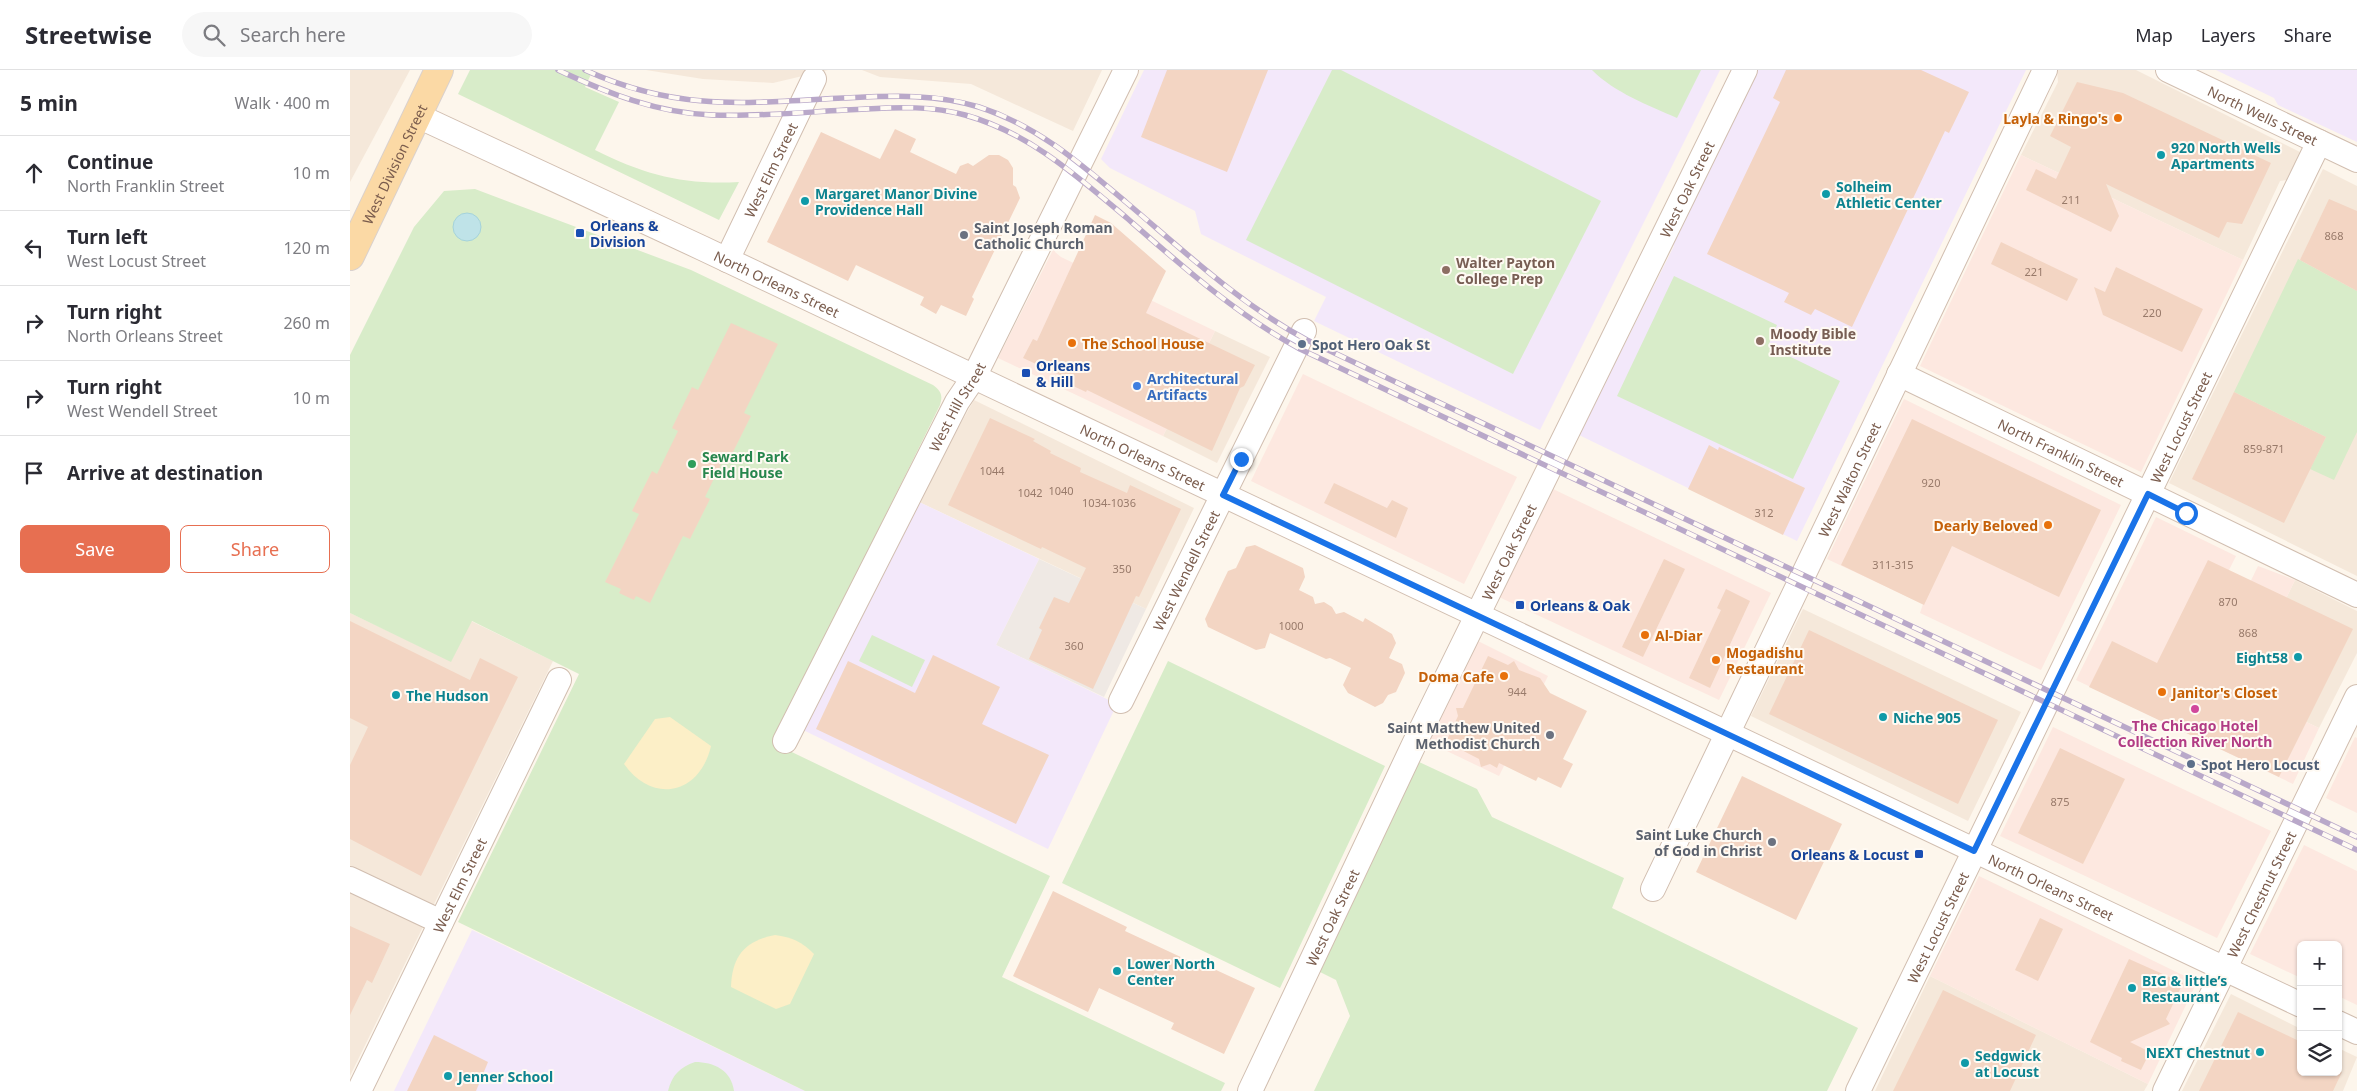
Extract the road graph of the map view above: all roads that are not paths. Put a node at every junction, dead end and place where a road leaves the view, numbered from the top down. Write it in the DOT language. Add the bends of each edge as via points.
graph roads {
  1 [pos="439,70"];
  2 [pos="1126,70"];
  3 [pos="1745,70"];
  4 [pos="2046,70"];
  5 [pos="2168,70"];
  6 [pos="814,79"];
  7 [pos="418,116"];
  8 [pos="2319,142"];
  9 [pos="2357,160"];
  10 [pos="350,256"];
  11 [pos="727,260"];
  12 [pos="1304,331"];
  13 [pos="1899,374"];
  14 [pos="974,377"];
  15 [pos="2148,494"];
  16 [pos="1223,495"];
  17 [pos="2357,595"];
  18 [pos="1477,615"];
  19 [pos="559,680"];
  20 [pos="2357,697"];
  21 [pos="1122,701"];
  22 [pos="1727,734"];
  23 [pos="785,740"];
  24 [pos="1974,851"];
  25 [pos="350,879"];
  26 [pos="1653,889"];
  27 [pos="441,922"];
  28 [pos="2224,970"];
  29 [pos="2297,1004"];
  30 [pos="2342,1025"];
  31 [pos="2357,1032"];
  32 [pos="359,1091"];
  33 [pos="1250,1091"];
  34 [pos="1858,1091"];
  35 [pos="2165,1091"];
  1 -- 7 [label="main road, West Division Street"];
  2 -- 14 [label="street, West Hill Street"];
  3 -- 18 [label="street, West Oak Street"];
  4 -- 13 [label="street, West Walton Street"];
  5 -- 8 [label="street, North Wells Street"];
  6 -- 11 [label="street, West Elm Street"];
  7 -- 10 [label="main road, West Division Street"];
  7 -- 11 [label="street, North Orleans Street"];
  8 -- 9 [label="street, North Wells Street"];
  8 -- 15 [label="street, West Locust Street"];
  11 -- 14 [label="street, North Orleans Street"];
  12 -- 16 [label="street, West Wendell Street"];
  13 -- 15 [label="street, North Franklin Street"];
  13 -- 22 [label="street, West Walton Street"];
  14 -- 16 [label="street, North Orleans Street"];
  14 -- 23 [label="street, West Hill Street" via="957,402"];
  15 -- 17 [label="street, North Franklin Street"];
  15 -- 24 [label="street, West Locust Street"];
  16 -- 18 [label="street, North Orleans Street"];
  16 -- 21 [label="street, West Wendell Street"];
  18 -- 22 [label="street, North Orleans Street"];
  18 -- 33 [label="street, West Oak Street"];
  19 -- 27 [label="street, West Elm Street"];
  20 -- 28 [label="street, West Chestnut Street"];
  22 -- 24 [label="street, North Orleans Street"];
  22 -- 26 [label="street, West Walton Street"];
  24 -- 28 [label="street, North Orleans Street"];
  24 -- 34 [label="street, West Locust Street"];
  25 -- 27 [label="street"];
  27 -- 32 [label="street, West Elm Street"];
  28 -- 29 [label="street, North Orleans Street"];
  28 -- 35 [label="street, West Chestnut Street"];
  30 -- 31 [label="street"];
}
